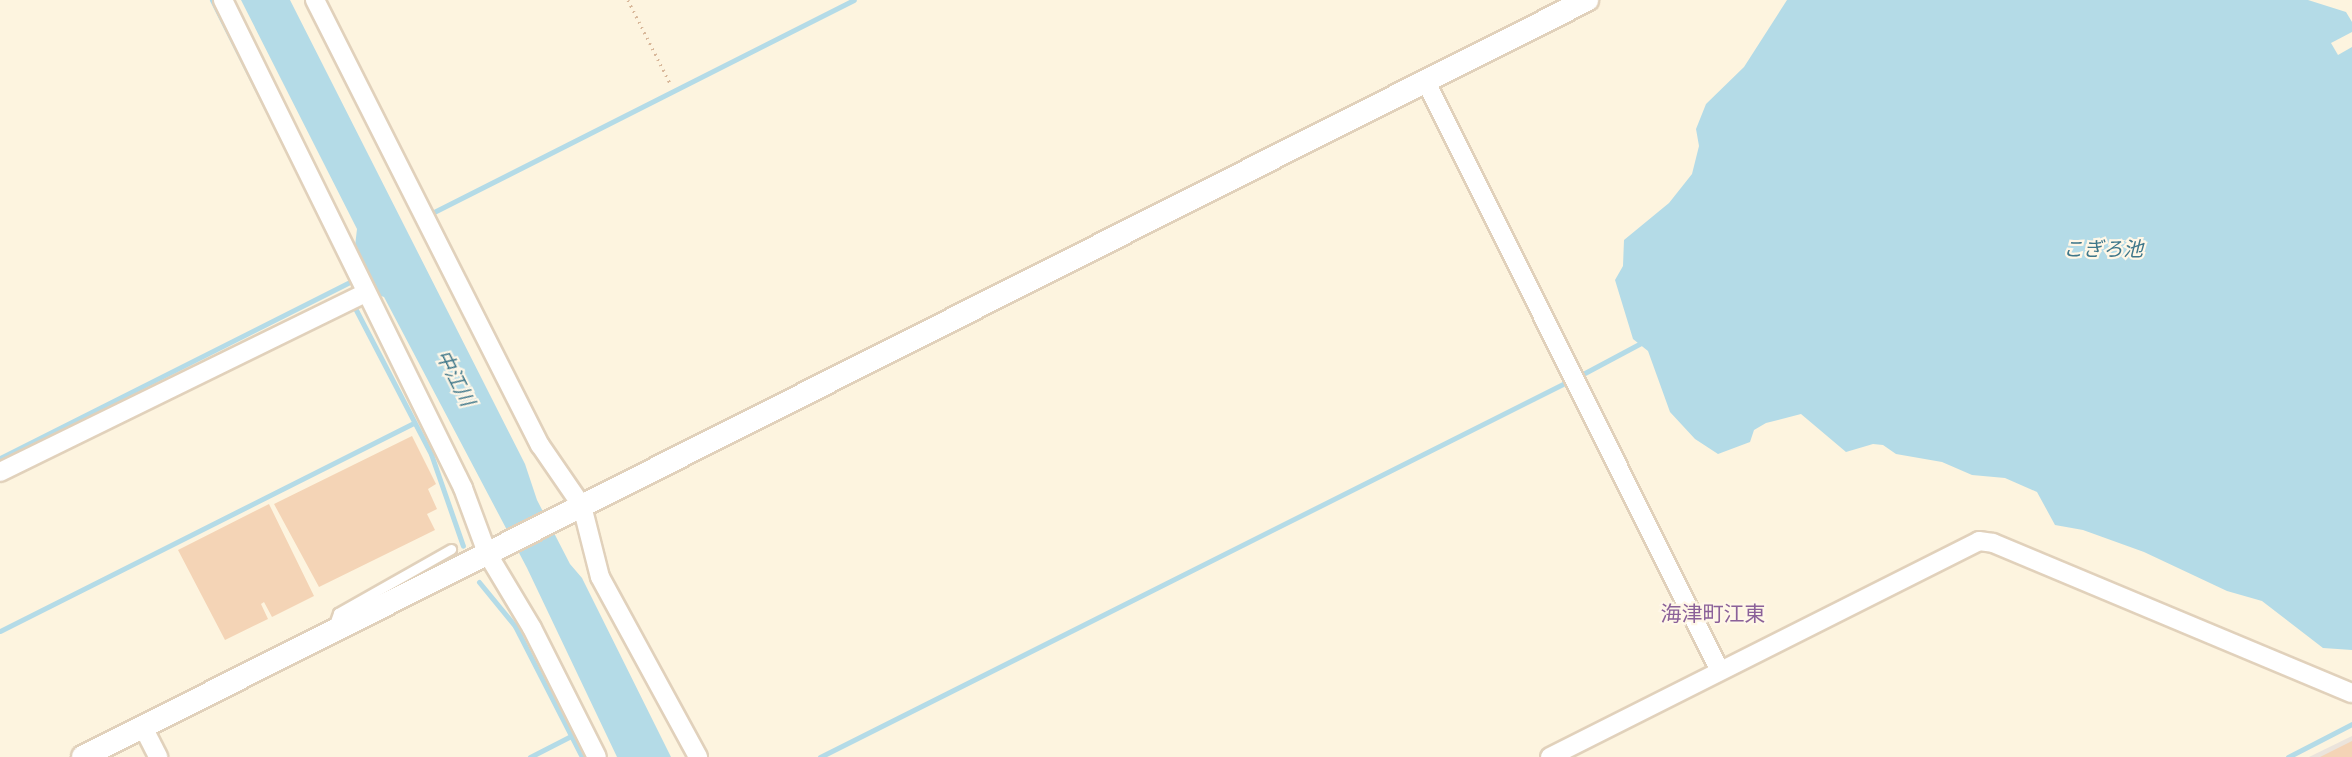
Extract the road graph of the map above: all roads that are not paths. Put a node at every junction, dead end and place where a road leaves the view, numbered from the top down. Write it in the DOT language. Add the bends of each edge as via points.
graph roads {
  1 [pos="223,0"];
  2 [pos="315,0"];
  3 [pos="1587,0"];
  4 [pos="1426,82"];
  5 [pos="364,291"];
  6 [pos="0,472"];
  7 [pos="574,510"];
  8 [pos="452,549"];
  9 [pos="492,551"];
  10 [pos="331,632"];
  11 [pos="1720,671"];
  12 [pos="2352,693"];
  13 [pos="143,727"];
  14 [pos="83,757"];
  15 [pos="158,757"];
  16 [pos="597,757"];
  17 [pos="698,757"];
  18 [pos="1550,757"];
  1 -- 5 [label="street" via="337,226 338,241"];
  2 -- 7 [label="street"];
  3 -- 4 [label="street"];
  4 -- 7 [label="street"];
  4 -- 11 [label="street"];
  5 -- 6 [label="street"];
  5 -- 9 [label="street"];
  7 -- 9 [label="street"];
  7 -- 17 [label="street" via="600,577"];
  8 -- 10 [label="lane" via="338,613"];
  9 -- 10 [label="street"];
  9 -- 16 [label="street"];
  10 -- 13 [label="street"];
  11 -- 12 [label="street" via="1979,541 1993,543"];
  11 -- 18 [label="street"];
  13 -- 14 [label="street"];
  13 -- 15 [label="street"];
}
